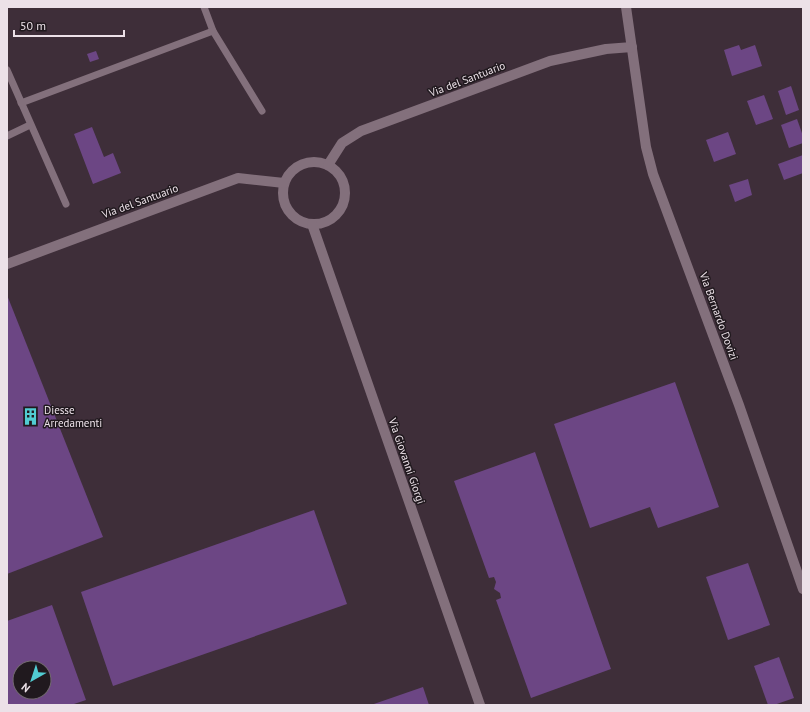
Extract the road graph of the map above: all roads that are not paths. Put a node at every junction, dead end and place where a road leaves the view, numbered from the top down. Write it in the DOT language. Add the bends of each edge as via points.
graph roads {
  1 [pos="204,7"];
  2 [pos="626,7"];
  3 [pos="212,31"];
  4 [pos="632,46"];
  5 [pos="7,70"];
  6 [pos="21,102"];
  7 [pos="262,111"];
  8 [pos="30,125"];
  9 [pos="7,136"];
  10 [pos="328,165"];
  11 [pos="284,183"];
  12 [pos="66,204"];
  13 [pos="312,224"];
  14 [pos="7,264"];
  15 [pos="803,589"];
  16 [pos="480,705"];
  1 -- 3 [label="lane"];
  2 -- 4 [label="street, Via Bernardo Dovizi"];
  3 -- 6 [label="lane"];
  3 -- 7 [label="lane"];
  4 -- 10 [label="street, Via del Santuario" via="606,49 550,62 361,131 342,143"];
  4 -- 15 [label="street, Via Bernardo Dovizi" via="646,147 653,174 739,405"];
  5 -- 6 [label="lane"];
  6 -- 8 [label="lane"];
  8 -- 9 [label="lane"];
  8 -- 12 [label="lane"];
  10 -- 11 [label="street" via="311,162 302,164 294,168"];
  10 -- 13 [label="street" via="342,180 344,201 332,218"];
  11 -- 13 [label="street" via="282,192 288,210 294,217"];
  11 -- 14 [label="street, Via del Santuario" via="238,178"];
  13 -- 16 [label="street, Via Giovanni Giorgi"];
}
